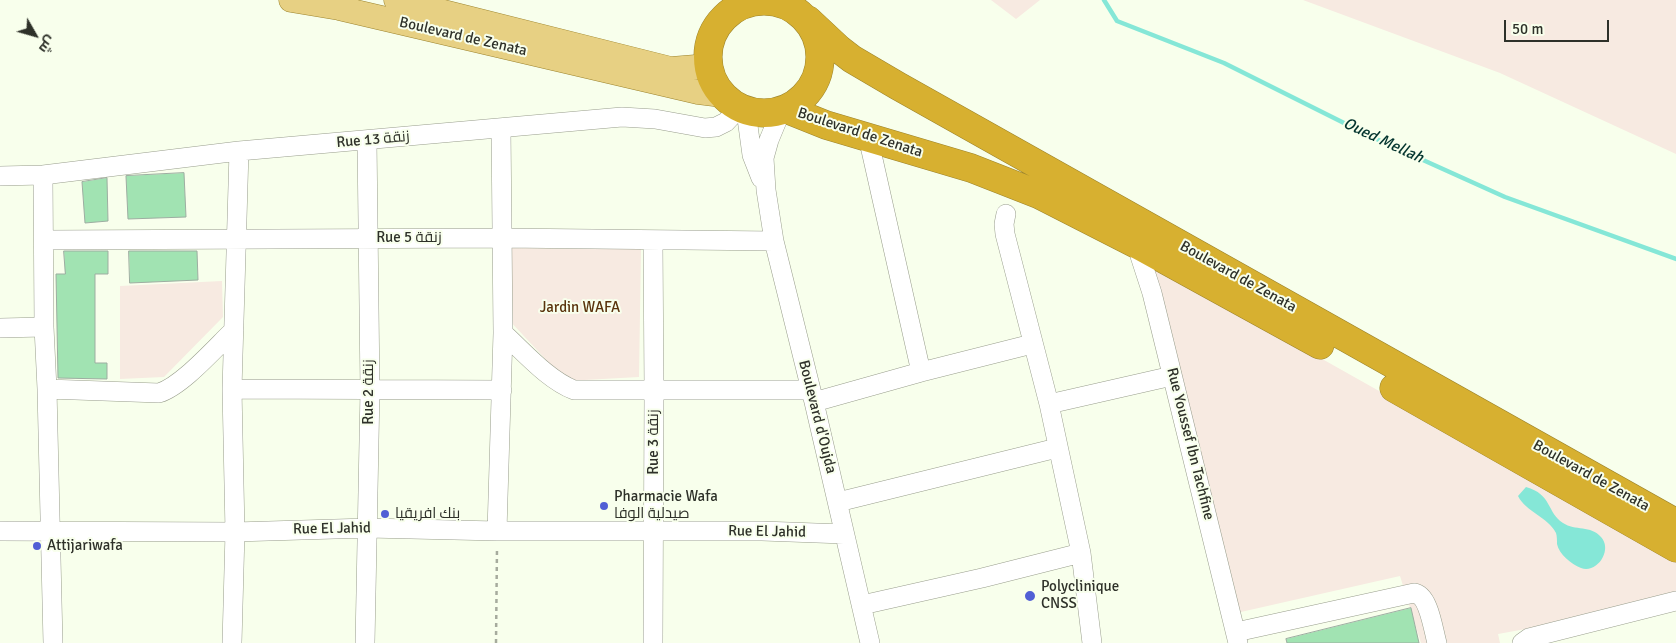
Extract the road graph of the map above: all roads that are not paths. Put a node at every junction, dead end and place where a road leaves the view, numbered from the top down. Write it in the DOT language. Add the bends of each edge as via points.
graph roads {
  1 [pos="292,0"];
  2 [pos="396,0"];
  3 [pos="766,0"];
  4 [pos="717,10"];
  5 [pos="808,20"];
  6 [pos="708,66"];
  7 [pos="736,104"];
  8 [pos="784,110"];
  9 [pos="501,128"];
  10 [pos="868,137"];
  11 [pos="367,141"];
  12 [pos="239,151"];
  13 [pos="43,175"];
  14 [pos="0,176"];
  15 [pos="766,190"];
  16 [pos="1006,214"];
  17 [pos="503,238"];
  18 [pos="367,239"];
  19 [pos="44,240"];
  20 [pos="236,240"];
  21 [pos="653,241"];
  22 [pos="774,241"];
  23 [pos="1140,246"];
  24 [pos="44,327"];
  25 [pos="0,328"];
  26 [pos="234,330"];
  27 [pos="503,333"];
  28 [pos="1032,344"];
  29 [pos="921,372"];
  30 [pos="1172,376"];
  31 [pos="47,388"];
  32 [pos="232,389"];
  33 [pos="370,390"];
  34 [pos="502,390"];
  35 [pos="654,391"];
  36 [pos="812,396"];
  37 [pos="1048,404"];
  38 [pos="1057,448"];
  39 [pos="838,502"];
  40 [pos="1676,523"];
  41 [pos="368,528"];
  42 [pos="0,531"];
  43 [pos="497,531"];
  44 [pos="50,532"];
  45 [pos="235,532"];
  46 [pos="654,532"];
  47 [pos="844,534"];
  48 [pos="1676,548"];
  49 [pos="1081,553"];
  50 [pos="1676,601"];
  51 [pos="862,606"];
  52 [pos="1088,639"];
  53 [pos="1237,640"];
  54 [pos="53,643"];
  55 [pos="232,643"];
  56 [pos="365,643"];
  57 [pos="652,643"];
  58 [pos="870,643"];
  59 [pos="1437,643"];
  60 [pos="1522,643"];
  1 -- 7 [label="main road, Boulevard de Zenata" via="339,8 698,92"];
  2 -- 6 [label="main road, Boulevard de Zenata" via="671,69"];
  3 -- 4 [label="highway" via="750,2 735,9"];
  3 -- 5 [label="highway" via="789,6"];
  4 -- 6 [label="highway" via="708,50"];
  5 -- 8 [label="highway" via="817,35 821,52 820,70 802,100"];
  5 -- 40 [label="highway, Boulevard de Zenata" via="838,49 891,82"];
  6 -- 7 [label="highway" via="713,81"];
  7 -- 8 [label="highway" via="769,114"];
  7 -- 9 [label="street, Rue 13 زنقة" via="726,122 716,127 622,117"];
  7 -- 15 [label="street, Boulevard d'Oujda"];
  8 -- 10 [label="highway, Boulevard de Zenata"];
  8 -- 15 [label="street, Boulevard d'Oujda" via="766,149"];
  9 -- 11 [label="street, Rue 13 زنقة"];
  9 -- 17 [label="street"];
  10 -- 23 [label="highway, Boulevard de Zenata" via="1005,180 1068,208"];
  10 -- 29 [label="street"];
  11 -- 12 [label="street, Rue 13 زنقة"];
  11 -- 18 [label="street, Rue 2 زنقة"];
  12 -- 13 [label="street, Rue 13 زنقة"];
  12 -- 20 [label="street"];
  13 -- 14 [label="street, Rue 13 زنقة"];
  13 -- 19 [label="street"];
  15 -- 22 [label="street, Boulevard d'Oujda"];
  16 -- 28 [label="street" via="1005,234"];
  17 -- 18 [label="street, Rue 5 زنقة"];
  17 -- 21 [label="street, Rue 5 زنقة"];
  17 -- 27 [label="street"];
  18 -- 20 [label="street, Rue 5 زنقة"];
  18 -- 33 [label="street, Rue 2 زنقة"];
  19 -- 20 [label="street, Rue 5 زنقة"];
  19 -- 24 [label="street"];
  20 -- 26 [label="street"];
  21 -- 22 [label="street, Rue 5 زنقة"];
  21 -- 35 [label="street, Rue 3 زنقة"];
  22 -- 36 [label="street, Boulevard d'Oujda"];
  23 -- 30 [label="street, Rue Youssef Ibn Tachfine"];
  23 -- 48 [label="highway, Boulevard de Zenata"];
  24 -- 25 [label="street"];
  24 -- 31 [label="street"];
  26 -- 31 [label="street" via="167,391"];
  26 -- 32 [label="street"];
  27 -- 34 [label="street"];
  27 -- 35 [label="street" via="565,387 574,390"];
  28 -- 29 [label="street"];
  28 -- 37 [label="street"];
  29 -- 36 [label="street"];
  30 -- 37 [label="street"];
  30 -- 53 [label="street, Rue Youssef Ibn Tachfine"];
  31 -- 44 [label="street"];
  32 -- 33 [label="street"];
  32 -- 45 [label="street"];
  33 -- 34 [label="street"];
  33 -- 41 [label="street, Rue 2 زنقة"];
  34 -- 43 [label="street"];
  35 -- 36 [label="street"];
  35 -- 46 [label="street, Rue 3 زنقة"];
  36 -- 39 [label="street, Boulevard d'Oujda"];
  37 -- 38 [label="street"];
  38 -- 39 [label="street"];
  38 -- 49 [label="street"];
  39 -- 47 [label="street, Boulevard d'Oujda"];
  41 -- 43 [label="street, Rue El Jahid"];
  41 -- 45 [label="street, Rue El Jahid"];
  41 -- 56 [label="street, Rue 2 زنقة"];
  42 -- 44 [label="street, Rue El Jahid"];
  43 -- 46 [label="street, Rue El Jahid"];
  44 -- 45 [label="street, Rue El Jahid"];
  44 -- 54 [label="street"];
  45 -- 55 [label="street"];
  46 -- 47 [label="street, Rue El Jahid"];
  46 -- 57 [label="street, Rue 3 زنقة"];
  47 -- 51 [label="street, Boulevard d'Oujda"];
  49 -- 51 [label="street"];
  49 -- 52 [label="street"];
  50 -- 60 [label="street" via="1530,638"];
  51 -- 58 [label="street, Boulevard d'Oujda"];
  53 -- 59 [label="street" via="1414,593 1426,602"];
}
